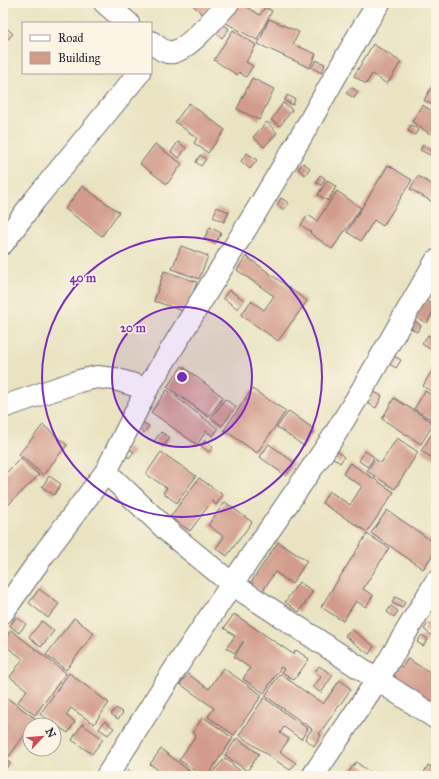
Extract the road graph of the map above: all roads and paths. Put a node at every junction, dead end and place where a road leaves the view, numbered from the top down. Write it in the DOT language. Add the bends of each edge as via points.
graph roads {
  1 [pos="105,3"];
  2 [pos="228,3"];
  3 [pos="379,3"];
  4 [pos="127,22"];
  5 [pos="154,49"];
  6 [pos="137,74"];
  7 [pos="3,243"];
  8 [pos="436,261"];
  9 [pos="147,388"];
  10 [pos="3,407"];
  11 [pos="106,472"];
  12 [pos="436,582"];
  13 [pos="232,584"];
  14 [pos="3,612"];
  15 [pos="378,679"];
  16 [pos="436,718"];
  17 [pos="107,776"];
  18 [pos="313,776"];
  1 -- 4 [label="street"];
  2 -- 5 [label="street" via="180,50 165,52"];
  3 -- 9 [label="street" via="262,202"];
  6 -- 7 [label="street"];
  8 -- 13 [label="street" via="332,439"];
  9 -- 10 [label="street" via="115,379 96,377"];
  9 -- 11 [label="street"];
  11 -- 13 [label="street" via="172,535"];
  11 -- 14 [label="street"];
  12 -- 15 [label="street"];
  13 -- 15 [label="street"];
  13 -- 17 [label="street"];
  15 -- 16 [label="street"];
  15 -- 18 [label="street"];
}
